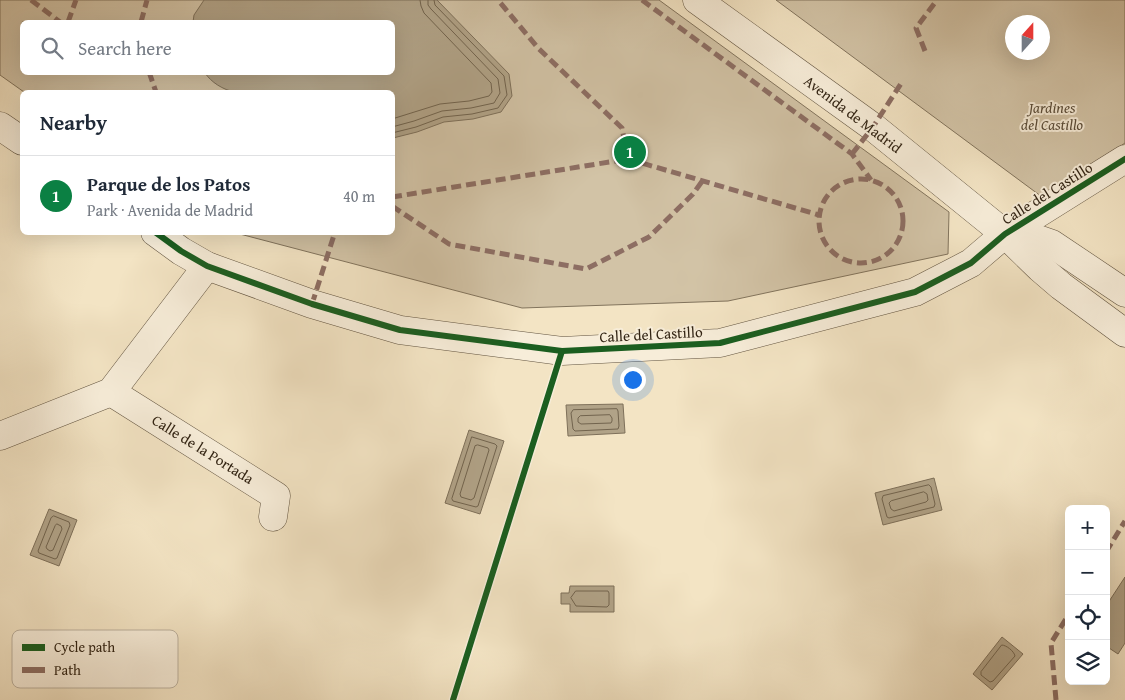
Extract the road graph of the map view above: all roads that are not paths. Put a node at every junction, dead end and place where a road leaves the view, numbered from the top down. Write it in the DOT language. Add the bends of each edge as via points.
graph roads {
  1 [pos="697,0"];
  2 [pos="0,126"];
  3 [pos="20,140"];
  4 [pos="1125,159"];
  5 [pos="1005,234"];
  6 [pos="159,235"];
  7 [pos="207,266"];
  8 [pos="1125,293"];
  9 [pos="1125,333"];
  10 [pos="112,392"];
  11 [pos="0,436"];
  12 [pos="273,517"];
  1 -- 5 [label="street, Avenida de Madrid" via="873,127"];
  2 -- 3 [label="street"];
  4 -- 5 [label="street, Calle del Castillo"];
  5 -- 7 [label="street, Calle del Castillo" via="971,263 915,292 720,343 562,351 400,330 312,304"];
  5 -- 8 [label="street" via="1029,236 1052,244"];
  5 -- 9 [label="street, Avenida de Madrid" via="1061,286"];
  6 -- 7 [label="street, Calle del Castillo"];
  7 -- 10 [label="street"];
  10 -- 11 [label="street"];
  10 -- 12 [label="street, Calle de la Portada" via="276,496"];
}
